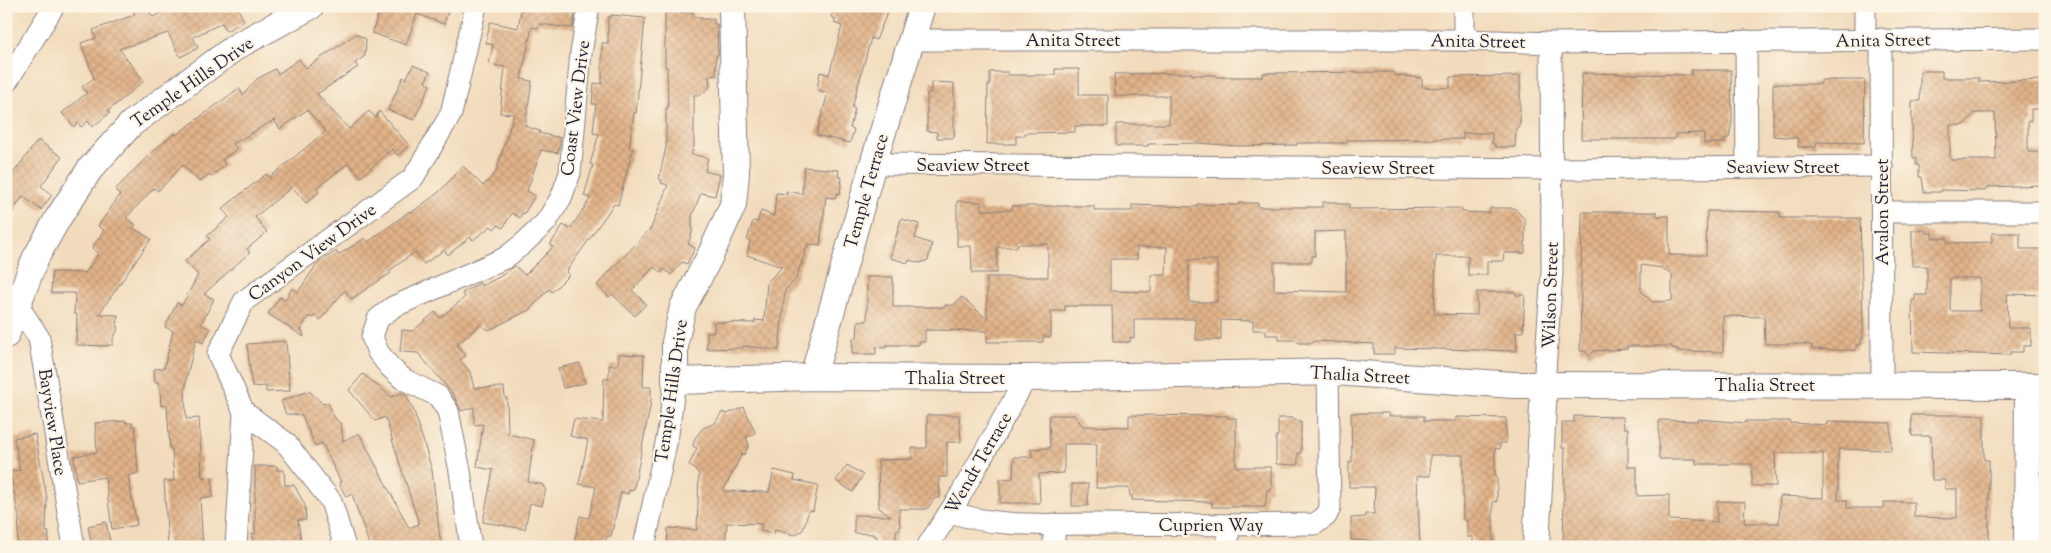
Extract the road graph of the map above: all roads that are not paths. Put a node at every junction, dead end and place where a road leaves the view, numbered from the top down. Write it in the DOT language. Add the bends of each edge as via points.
graph roads {
  1 [pos="54,6"];
  2 [pos="312,6"];
  3 [pos="476,6"];
  4 [pos="589,6"];
  5 [pos="732,6"];
  6 [pos="922,6"];
  7 [pos="1464,6"];
  8 [pos="1865,6"];
  9 [pos="1873,39"];
  10 [pos="2045,39"];
  11 [pos="912,40"];
  12 [pos="1464,40"];
  13 [pos="1746,41"];
  14 [pos="1551,43"];
  15 [pos="6,83"];
  16 [pos="873,164"];
  17 [pos="1746,166"];
  18 [pos="1882,166"];
  19 [pos="1553,169"];
  20 [pos="1882,212"];
  21 [pos="2045,212"];
  22 [pos="12,306"];
  23 [pos="6,334"];
  24 [pos="1328,372"];
  25 [pos="813,378"];
  26 [pos="1026,378"];
  27 [pos="675,381"];
  28 [pos="1544,385"];
  29 [pos="1882,386"];
  30 [pos="2036,386"];
  31 [pos="244,412"];
  32 [pos="951,512"];
  33 [pos="1054,524"];
  34 [pos="1228,525"];
  35 [pos="74,547"];
  36 [pos="236,547"];
  37 [pos="345,547"];
  38 [pos="471,547"];
  39 [pos="644,547"];
  40 [pos="927,547"];
  41 [pos="1054,547"];
  42 [pos="1228,547"];
  43 [pos="1536,547"];
  44 [pos="2027,547"];
  1 -- 15 [label="street"];
  2 -- 22 [label="street, Temple Hills Drive" via="237,46 131,124 90,169 58,218"];
  3 -- 31 [label="street, Canyon View Drive" via="451,114 413,178 244,301 218,354"];
  4 -- 38 [label="street, Coast View Drive" via="581,53 570,173 561,198 546,222 505,258 393,307 378,319 372,337 389,366 403,379 438,396 448,410"];
  5 -- 27 [label="street, Temple Hills Drive" via="736,174 732,205 683,306 675,342"];
  6 -- 11 [label="street, Temple Terrace"];
  7 -- 12 [label="street"];
  8 -- 9 [label="street, Avalon Street"];
  9 -- 10 [label="street, Anita Street"];
  9 -- 13 [label="street, Anita Street"];
  9 -- 18 [label="street, Avalon Street"];
  11 -- 12 [label="street, Anita Street"];
  11 -- 16 [label="street, Temple Terrace"];
  12 -- 14 [label="street, Anita Street"];
  13 -- 14 [label="street, Anita Street"];
  13 -- 17 [label="street"];
  14 -- 19 [label="street, Wilson Street"];
  16 -- 19 [label="street, Seaview Street"];
  16 -- 25 [label="street, Temple Terrace"];
  17 -- 18 [label="street, Seaview Street"];
  17 -- 19 [label="street, Seaview Street"];
  18 -- 20 [label="street, Avalon Street"];
  19 -- 28 [label="street, Wilson Street" via="1552,272"];
  20 -- 21 [label="street"];
  20 -- 29 [label="street, Avalon Street"];
  22 -- 23 [label="street, Temple Hills Drive"];
  22 -- 35 [label="street, Bayview Place" via="39,338"];
  24 -- 26 [label="street, Thalia Street"];
  24 -- 28 [label="street, Thalia Street"];
  24 -- 34 [label="street, Cuprien Way" via="1330,508 1326,516 1315,524"];
  25 -- 26 [label="street, Thalia Street"];
  25 -- 27 [label="street, Thalia Street"];
  26 -- 32 [label="street, Wendt Terrace"];
  27 -- 39 [label="street, Temple Hills Drive" via="668,434"];
  28 -- 29 [label="street, Thalia Street"];
  28 -- 43 [label="street, Wilson Street"];
  29 -- 30 [label="street, Thalia Street"];
  30 -- 44 [label="street"];
  31 -- 36 [label="street, Canyon View Drive"];
  31 -- 37 [label="street" via="286,443 331,501"];
  32 -- 33 [label="street, Cuprien Way" via="982,521"];
  32 -- 40 [label="street, Wendt Terrace"];
  33 -- 34 [label="street, Cuprien Way"];
  33 -- 41 [label="street"];
  34 -- 42 [label="street"];
}
